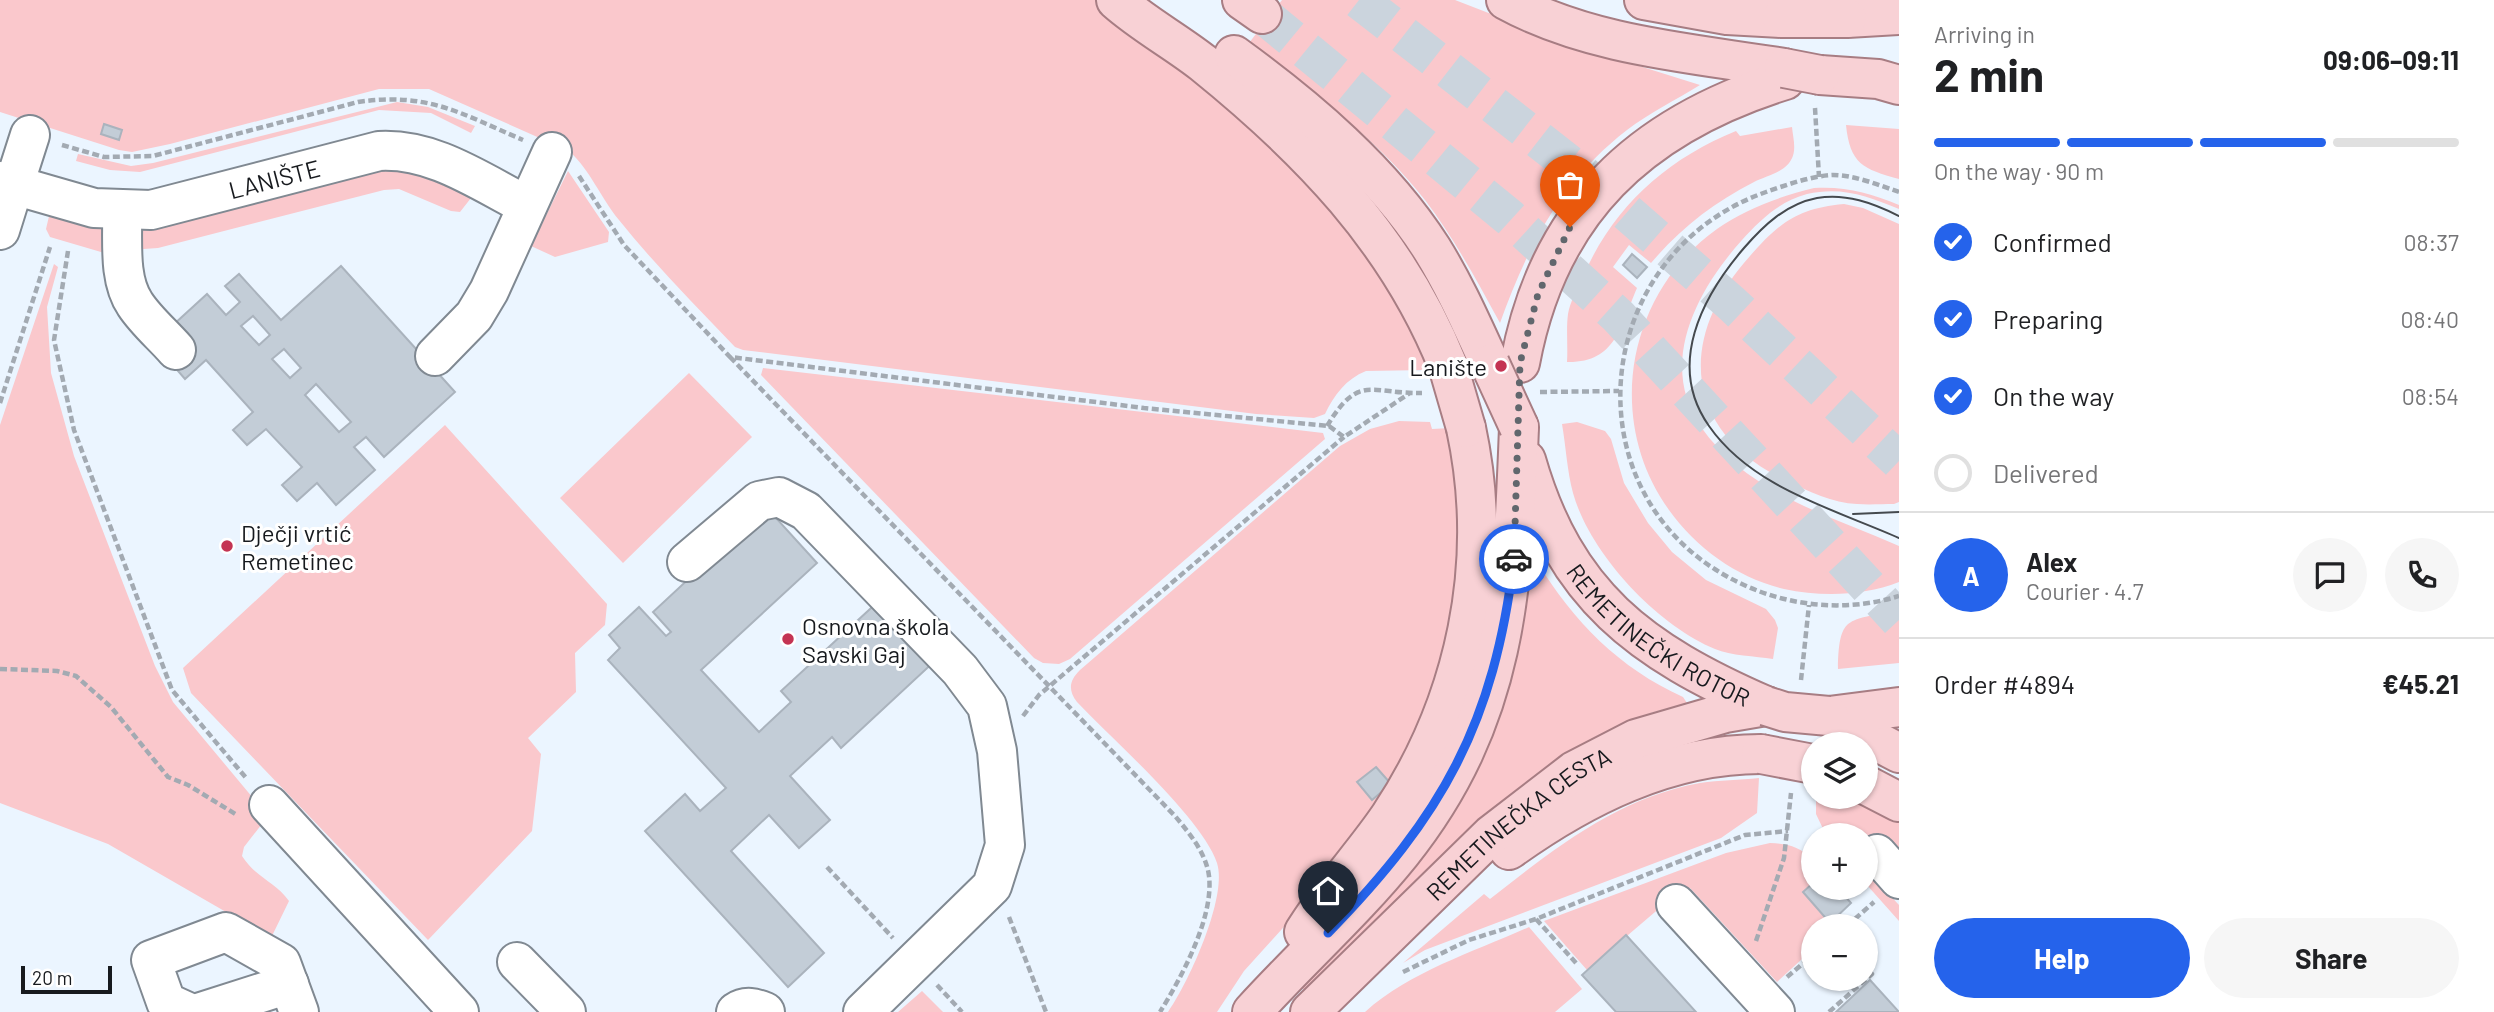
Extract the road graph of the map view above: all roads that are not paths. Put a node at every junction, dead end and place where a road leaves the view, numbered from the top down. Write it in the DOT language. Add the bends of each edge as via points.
graph roads {
  1 [pos="1116,0"];
  2 [pos="1158,0"];
  3 [pos="1506,0"];
  4 [pos="1644,0"];
  5 [pos="1899,15"];
  6 [pos="1899,64"];
  7 [pos="1811,81"];
  8 [pos="1899,85"];
  9 [pos="43,139"];
  10 [pos="536,145"];
  11 [pos="7,183"];
  12 [pos="526,205"];
  13 [pos="122,211"];
  14 [pos="0,230"];
  15 [pos="176,350"];
  16 [pos="435,356"];
  17 [pos="1505,364"];
  18 [pos="1519,427"];
  19 [pos="687,562"];
  20 [pos="1766,705"];
  21 [pos="1899,707"];
  22 [pos="1829,716"];
  23 [pos="1899,753"];
  24 [pos="1801,762"];
  25 [pos="1878,791"];
  26 [pos="1899,802"];
  27 [pos="256,811"];
  28 [pos="1675,904"];
  29 [pos="1390,959"];
  30 [pos="517,962"];
  31 [pos="1780,996"];
  32 [pos="294,998"];
  33 [pos="1264,999"];
  34 [pos="188,1012"];
  35 [pos="201,1012"];
  36 [pos="459,1012"];
  37 [pos="566,1012"];
  38 [pos="736,1012"];
  39 [pos="765,1012"];
  40 [pos="863,1012"];
  41 [pos="1310,1012"];
  1 -- 33 [label="main road, bridge" via="1248,99 1324,170 1356,208 1424,310 1448,366 1466,428 1476,488 1479,537 1465,646 1434,738 1391,814 1317,911"];
  2 -- 17 [label="main road, REMETINEČKI ROTOR" via="1306,112 1382,185 1431,248"];
  3 -- 7 [label="main road" via="1546,19 1596,34"];
  4 -- 5 [label="main road, bridge" via="1727,15"];
  6 -- 7 [label="main road"];
  7 -- 8 [label="main road"];
  7 -- 17 [label="main road" via="1736,97 1675,127 1620,169 1570,227"];
  9 -- 11 [label="street"];
  10 -- 12 [label="street"];
  11 -- 13 [label="street, LANIŠTE" via="94,208"];
  11 -- 14 [label="street"];
  12 -- 13 [label="street, LANIŠTE" via="427,155 404,150 379,151 151,210"];
  12 -- 16 [label="street" via="474,316"];
  13 -- 15 [label="street" via="124,274 130,295"];
  17 -- 18 [label="main road, REMETINEČKI ROTOR, bridge"];
  18 -- 20 [label="main road, REMETINEČKI ROTOR" via="1534,489 1551,529 1576,573 1605,608 1652,647"];
  18 -- 33 [label="main road, REMETINEČKA CESTA" via="1507,613 1473,733 1427,818 1403,851"];
  19 -- 40 [label="street" via="759,501 779,497 806,511 960,670 987,706 997,751 1005,845 992,886"];
  20 -- 22 [label="main road, REMETINEČKI ROTOR, bridge" via="1785,712"];
  20 -- 29 [label="main road, REMETINEČKA CESTA" via="1636,739 1574,771 1492,835"];
  21 -- 22 [label="main road, REMETINEČKI ROTOR"];
  22 -- 23 [label="main road"];
  24 -- 29 [label="main road, bridge" via="1760,754 1727,755 1676,766 1586,800 1546,824"];
  25 -- 26 [label="main road"];
  27 -- 36 [label="street"];
  28 -- 31 [label="street"];
  29 -- 41 [label="main road, REMETINEČKA CESTA"];
  30 -- 37 [label="street"];
  32 -- 34 [label="street" via="281,963 226,932 151,960 166,1002"];
  32 -- 35 [label="street"];
  38 -- 39 [label="street" via="754,1007"];
}
